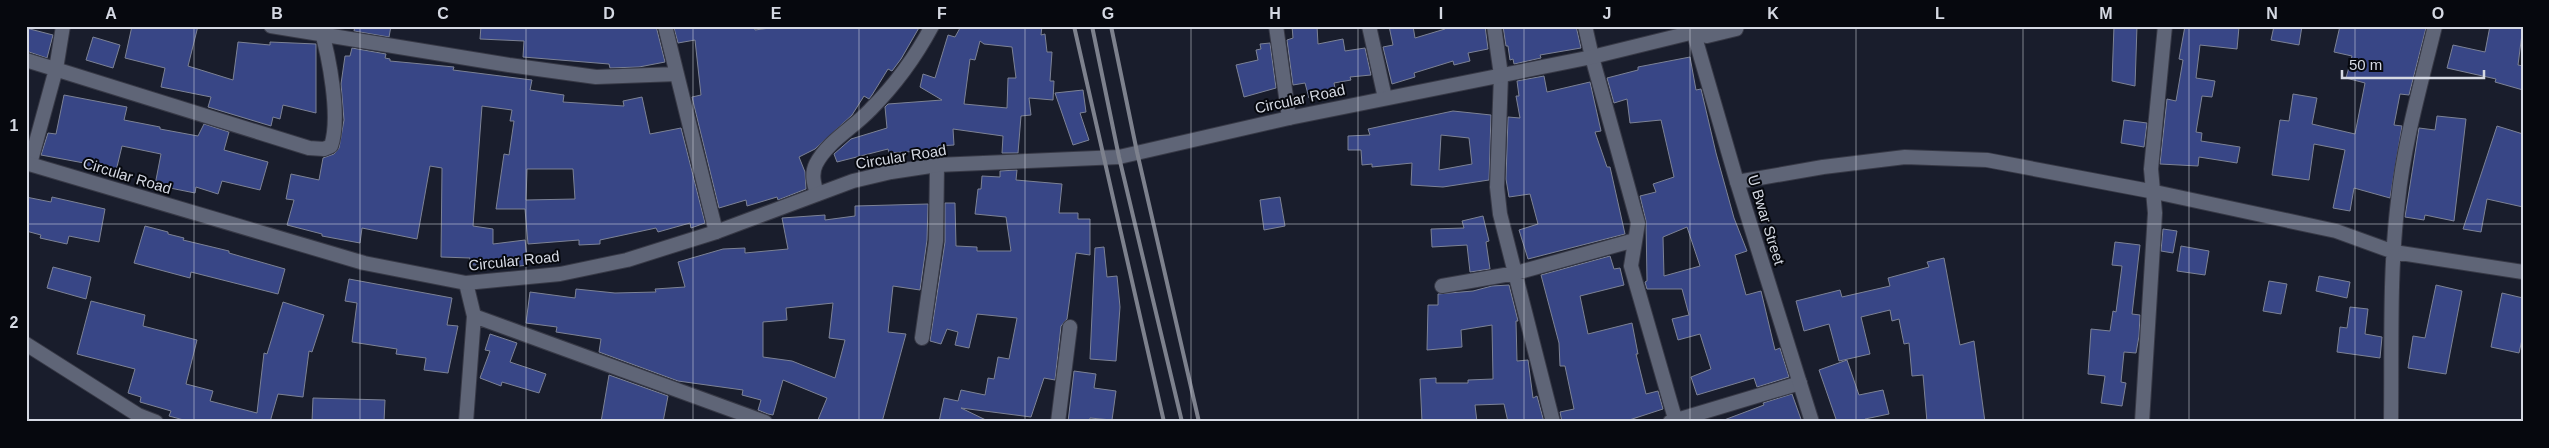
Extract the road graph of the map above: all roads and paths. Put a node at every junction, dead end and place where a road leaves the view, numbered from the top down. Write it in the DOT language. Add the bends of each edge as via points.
graph roads {
  1 [pos="63,26"];
  2 [pos="271,26"];
  3 [pos="666,26"];
  4 [pos="932,26"];
  5 [pos="1276,26"];
  6 [pos="1369,26"];
  7 [pos="1494,26"];
  8 [pos="1585,26"];
  9 [pos="1737,26"];
  10 [pos="2165,26"];
  11 [pos="2435,26"];
  12 [pos="1693,29"];
  13 [pos="321,30"];
  14 [pos="1592,57"];
  15 [pos="26,60"];
  16 [pos="56,69"];
  17 [pos="677,74"];
  18 [pos="1501,75"];
  19 [pos="1385,98"];
  20 [pos="1289,118"];
  21 [pos="28,163"];
  22 [pos="937,165"];
  23 [pos="1737,182"];
  24 [pos="2155,192"];
  25 [pos="817,194"];
  26 [pos="716,232"];
  27 [pos="1635,240"];
  28 [pos="2394,252"];
  29 [pos="2523,272"];
  30 [pos="1516,273"];
  31 [pos="466,283"];
  32 [pos="1442,286"];
  33 [pos="474,316"];
  34 [pos="1070,327"];
  35 [pos="922,338"];
  36 [pos="26,344"];
  37 [pos="1800,383"];
  38 [pos="1674,421"];
  39 [pos="156,422"];
  40 [pos="466,422"];
  41 [pos="765,422"];
  42 [pos="1058,422"];
  43 [pos="1553,422"];
  44 [pos="1812,422"];
  45 [pos="2142,422"];
  46 [pos="2391,422"];
  1 -- 16 [label="street"];
  2 -- 13 [label="street"];
  3 -- 17 [label="street"];
  4 -- 25 [label="street" via="892,85 815,165 812,177"];
  5 -- 20 [label="street"];
  6 -- 19 [label="street"];
  7 -- 18 [label="street"];
  8 -- 14 [label="street"];
  9 -- 12 [label="street, Circular Road" via="1707,36"];
  10 -- 24 [label="street" via="2151,169"];
  11 -- 28 [label="street" via="2409,131"];
  12 -- 14 [label="street, Circular Road"];
  12 -- 23 [label="street, U Bwar Street"];
  13 -- 16 [label="street" via="333,95 334,136 330,146 324,149 309,148"];
  13 -- 17 [label="street" via="508,65 596,77"];
  14 -- 18 [label="street, Circular Road"];
  14 -- 27 [label="street" via="1638,223"];
  15 -- 16 [label="street"];
  16 -- 21 [label="street"];
  17 -- 26 [label="street"];
  18 -- 19 [label="street, Circular Road"];
  18 -- 30 [label="street" via="1497,187 1500,214"];
  19 -- 20 [label="street, Circular Road"];
  20 -- 22 [label="street, Circular Road" via="1119,157"];
  21 -- 31 [label="street, Circular Road" via="364,263"];
  22 -- 25 [label="street, Circular Road" via="853,181"];
  22 -- 35 [label="street" via="936,241"];
  23 -- 24 [label="street" via="1905,157 1987,160"];
  23 -- 37 [label="street, U Bwar Street"];
  24 -- 28 [label="street" via="2336,231"];
  24 -- 45 [label="street"];
  25 -- 26 [label="street, Circular Road"];
  26 -- 31 [label="street, Circular Road" via="627,260 560,274"];
  27 -- 30 [label="street"];
  27 -- 38 [label="street" via="1631,266"];
  28 -- 29 [label="street"];
  28 -- 46 [label="street"];
  30 -- 32 [label="street"];
  30 -- 43 [label="street"];
  31 -- 33 [label="street"];
  33 -- 40 [label="street"];
  33 -- 41 [label="street"];
  34 -- 42 [label="street"];
  36 -- 39 [label="street" via="138,415"];
  37 -- 38 [label="street"];
  37 -- 44 [label="street, U Bwar Street"];
}
